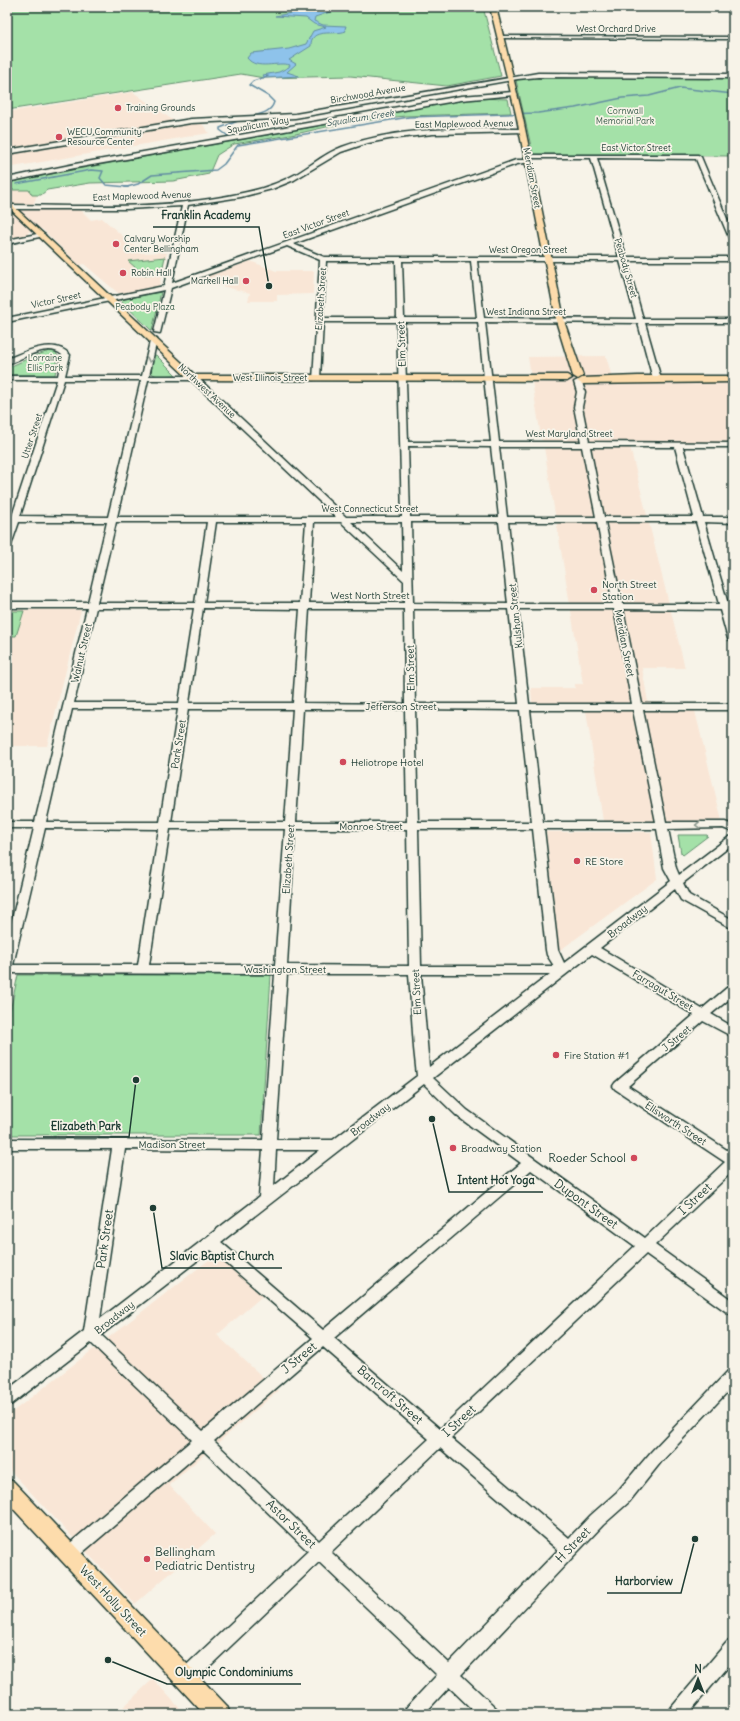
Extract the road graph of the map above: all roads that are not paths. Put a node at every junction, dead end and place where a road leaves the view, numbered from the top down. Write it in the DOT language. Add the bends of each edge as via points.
graph roads {
  1 [pos="493,7"];
  2 [pos="500,37"];
  3 [pos="733,38"];
  4 [pos="733,76"];
  5 [pos="509,78"];
  6 [pos="513,94"];
  7 [pos="522,131"];
  8 [pos="7,152"];
  9 [pos="594,156"];
  10 [pos="528,159"];
  11 [pos="7,180"];
  12 [pos="9,204"];
  13 [pos="185,204"];
  14 [pos="42,235"];
  15 [pos="733,240"];
  16 [pos="7,242"];
  17 [pos="287,244"];
  18 [pos="323,258"];
  19 [pos="399,259"];
  20 [pos="474,259"];
  21 [pos="548,259"];
  22 [pos="623,259"];
  23 [pos="733,259"];
  24 [pos="168,287"];
  25 [pos="109,298"];
  26 [pos="7,320"];
  27 [pos="320,320"];
  28 [pos="400,320"];
  29 [pos="481,321"];
  30 [pos="560,321"];
  31 [pos="641,321"];
  32 [pos="733,321"];
  33 [pos="158,332"];
  34 [pos="154,341"];
  35 [pos="7,362"];
  36 [pos="7,378"];
  37 [pos="61,378"];
  38 [pos="146,378"];
  39 [pos="193,378"];
  40 [pos="316,378"];
  41 [pos="402,379"];
  42 [pos="488,379"];
  43 [pos="574,379"];
  44 [pos="657,379"];
  45 [pos="733,379"];
  46 [pos="404,444"];
  47 [pos="495,444"];
  48 [pos="585,444"];
  49 [pos="678,445"];
  50 [pos="733,445"];
  51 [pos="11,519"];
  52 [pos="112,519"];
  53 [pos="212,519"];
  54 [pos="310,519"];
  55 [pos="343,519"];
  56 [pos="406,519"];
  57 [pos="504,520"];
  58 [pos="600,520"];
  59 [pos="699,520"];
  60 [pos="733,520"];
  61 [pos="7,545"];
  62 [pos="408,580"];
  63 [pos="7,605"];
  64 [pos="92,605"];
  65 [pos="199,606"];
  66 [pos="304,606"];
  67 [pos="409,606"];
  68 [pos="513,606"];
  69 [pos="618,606"];
  70 [pos="728,606"];
  71 [pos="733,640"];
  72 [pos="68,706"];
  73 [pos="184,706"];
  74 [pos="298,706"];
  75 [pos="410,706"];
  76 [pos="525,707"];
  77 [pos="638,707"];
  78 [pos="733,707"];
  79 [pos="7,825"];
  80 [pos="40,825"];
  81 [pos="165,825"];
  82 [pos="290,826"];
  83 [pos="412,826"];
  84 [pos="538,826"];
  85 [pos="662,826"];
  86 [pos="733,829"];
  87 [pos="733,839"];
  88 [pos="677,882"];
  89 [pos="733,925"];
  90 [pos="592,948"];
  91 [pos="7,965"];
  92 [pos="7,969"];
  93 [pos="144,969"];
  94 [pos="281,969"];
  95 [pos="415,970"];
  96 [pos="563,970"];
  97 [pos="733,989"];
  98 [pos="703,1015"];
  99 [pos="733,1033"];
  100 [pos="424,1077"];
  101 [pos="619,1086"];
  102 [pos="7,1144"];
  103 [pos="119,1144"];
  104 [pos="270,1144"];
  105 [pos="337,1145"];
  106 [pos="733,1162"];
  107 [pos="530,1163"];
  108 [pos="266,1199"];
  109 [pos="211,1242"];
  110 [pos="645,1246"];
  111 [pos="733,1309"];
  112 [pos="91,1334"];
  113 [pos="323,1338"];
  114 [pos="733,1376"];
  115 [pos="7,1399"];
  116 [pos="440,1438"];
  117 [pos="202,1440"];
  118 [pos="7,1488"];
  119 [pos="569,1549"];
  120 [pos="320,1552"];
  121 [pos="69,1554"];
  122 [pos="733,1648"];
  123 [pos="449,1675"];
  124 [pos="185,1678"];
  125 [pos="219,1714"];
  126 [pos="412,1714"];
  127 [pos="490,1714"];
  128 [pos="677,1714"];
  1 -- 2 [label="main road, Meridian Street"];
  2 -- 3 [label="street, West Orchard Drive"];
  2 -- 5 [label="main road, Meridian Street"];
  4 -- 5 [label="street, Birchwood Avenue" via="538,75"];
  5 -- 6 [label="main road, Meridian Street"];
  5 -- 8 [label="street, Birchwood Avenue" via="295,116 191,121"];
  6 -- 7 [label="main road, Meridian Street"];
  6 -- 11 [label="street, Squalicum Way" via="461,98 83,164"];
  7 -- 10 [label="main road, Meridian Street"];
  7 -- 13 [label="street, East Maplewood Avenue" via="433,132 367,141 336,152 275,186 238,196"];
  9 -- 10 [label="street, East Victor Street"];
  9 -- 15 [label="street, East Victor Street" via="698,157"];
  9 -- 22 [label="street, Peabody Street"];
  10 -- 17 [label="street, East Victor Street"];
  10 -- 21 [label="main road, Meridian Street"];
  12 -- 13 [label="street, East Maplewood Avenue" via="138,207"];
  12 -- 14 [label="main road, Northwest Avenue"];
  13 -- 24 [label="street"];
  14 -- 16 [label="street"];
  14 -- 25 [label="main road, Northwest Avenue"];
  17 -- 18 [label="street, Elizabeth Street"];
  17 -- 24 [label="street, East Victor Street"];
  18 -- 19 [label="street, West Oregon Street"];
  18 -- 27 [label="street, Elizabeth Street"];
  19 -- 20 [label="street, West Oregon Street"];
  19 -- 28 [label="street, Elm Street"];
  20 -- 21 [label="street, West Oregon Street"];
  20 -- 29 [label="street, Kulshan Street"];
  21 -- 22 [label="street, West Oregon Street"];
  21 -- 30 [label="main road, Meridian Street"];
  22 -- 23 [label="street, West Oregon Street"];
  22 -- 31 [label="street, Peabody Street"];
  24 -- 25 [label="street, East Victor Street"];
  24 -- 33 [label="street"];
  25 -- 26 [label="street, Victor Street"];
  25 -- 34 [label="main road, Northwest Avenue"];
  27 -- 28 [label="street, West Indiana Street"];
  27 -- 40 [label="street, Elizabeth Street"];
  28 -- 29 [label="street, West Indiana Street"];
  28 -- 41 [label="street, Elm Street"];
  29 -- 30 [label="street, West Indiana Street"];
  29 -- 42 [label="street, Kulshan Street"];
  30 -- 31 [label="street, West Indiana Street"];
  30 -- 43 [label="main road, Meridian Street" via="569,349"];
  31 -- 32 [label="street, West Indiana Street"];
  31 -- 44 [label="street, Peabody Street"];
  34 -- 38 [label="street, Walnut Street, one-way"];
  34 -- 39 [label="main road, Northwest Avenue"];
  35 -- 37 [label="street, Utter Street" via="36,351 59,350 66,355"];
  36 -- 37 [label="street, West Illinois Street"];
  37 -- 38 [label="street, West Illinois Street"];
  37 -- 51 [label="street, Utter Street"];
  38 -- 39 [label="street, West Illinois Street"];
  38 -- 52 [label="street, Walnut Street"];
  39 -- 40 [label="main road, West Illinois Street"];
  39 -- 55 [label="street, Northwest Avenue"];
  40 -- 41 [label="main road, West Illinois Street"];
  41 -- 42 [label="main road, West Illinois Street"];
  41 -- 46 [label="street, Elm Street"];
  42 -- 43 [label="main road, West Illinois Street"];
  42 -- 47 [label="street, Kulshan Street"];
  43 -- 44 [label="main road, West Illinois Street"];
  43 -- 48 [label="street, Meridian Street"];
  44 -- 45 [label="main road, West Illinois Street"];
  46 -- 47 [label="street, West Maryland Street"];
  46 -- 56 [label="street, Elm Street"];
  47 -- 48 [label="street, West Maryland Street"];
  47 -- 57 [label="street, Kulshan Street"];
  48 -- 49 [label="street, West Maryland Street"];
  48 -- 58 [label="street, Meridian Street"];
  49 -- 50 [label="street, West Maryland Street"];
  49 -- 59 [label="street"];
  51 -- 52 [label="street, West Connecticut Street"];
  51 -- 61 [label="street, Utter Street"];
  52 -- 53 [label="street, West Connecticut Street"];
  52 -- 64 [label="street, Walnut Street"];
  53 -- 54 [label="street, West Connecticut Street"];
  53 -- 65 [label="street, Park Street"];
  54 -- 55 [label="street, West Connecticut Street"];
  54 -- 66 [label="street, Elizabeth Street"];
  55 -- 56 [label="street, West Connecticut Street"];
  55 -- 62 [label="street, Northwest Avenue"];
  56 -- 57 [label="street, West Connecticut Street"];
  56 -- 62 [label="street, Elm Street"];
  57 -- 58 [label="street, West Connecticut Street"];
  57 -- 68 [label="street, Kulshan Street"];
  58 -- 59 [label="street, West Connecticut Street"];
  58 -- 69 [label="street, Meridian Street"];
  59 -- 60 [label="street, West Connecticut Street"];
  59 -- 70 [label="street"];
  62 -- 67 [label="street, Elm Street"];
  63 -- 64 [label="street, West North Street"];
  64 -- 65 [label="street, West North Street"];
  64 -- 72 [label="street, Walnut Street"];
  65 -- 66 [label="street, West North Street"];
  65 -- 73 [label="street, Park Street"];
  66 -- 67 [label="street, West North Street"];
  66 -- 74 [label="street, Elizabeth Street"];
  67 -- 68 [label="street, West North Street"];
  67 -- 75 [label="street, Elm Street"];
  68 -- 69 [label="street, West North Street"];
  68 -- 76 [label="street, Kulshan Street"];
  69 -- 70 [label="street, West North Street"];
  69 -- 77 [label="street, Meridian Street"];
  70 -- 71 [label="street"];
  72 -- 73 [label="street, Jefferson Street"];
  72 -- 80 [label="street, Walnut Street"];
  73 -- 74 [label="street, Jefferson Street"];
  73 -- 81 [label="street, Park Street"];
  74 -- 75 [label="street, Jefferson Street"];
  74 -- 82 [label="street, Elizabeth Street"];
  75 -- 76 [label="street, Jefferson Street"];
  75 -- 83 [label="street, Elm Street"];
  76 -- 77 [label="street, Jefferson Street"];
  76 -- 84 [label="street, Kulshan Street"];
  77 -- 78 [label="street, Jefferson Street"];
  77 -- 85 [label="street, Meridian Street"];
  79 -- 80 [label="street, Monroe Street"];
  80 -- 81 [label="street, Monroe Street"];
  80 -- 91 [label="street, Walnut Street"];
  81 -- 82 [label="street, Monroe Street"];
  81 -- 93 [label="street, Park Street"];
  82 -- 83 [label="street, Monroe Street"];
  82 -- 94 [label="street, Elizabeth Street"];
  83 -- 84 [label="street, Monroe Street"];
  83 -- 95 [label="street, Elm Street"];
  84 -- 85 [label="street, Monroe Street"];
  84 -- 96 [label="street, Kulshan Street" via="553,955"];
  86 -- 85 [label="street, Monroe Street, one-way" via="724,825"];
  85 -- 88 [label="street, Meridian Street" via="670,868"];
  87 -- 88 [label="street, Broadway"];
  88 -- 89 [label="street, Meridian Street" via="685,897"];
  88 -- 90 [label="street, Broadway"];
  90 -- 96 [label="street, Broadway"];
  90 -- 98 [label="street, Farragut Street"];
  92 -- 93 [label="street, Washington Street"];
  93 -- 94 [label="street, Washington Street"];
  94 -- 95 [label="street, Washington Street"];
  94 -- 104 [label="street, Elizabeth Street"];
  95 -- 96 [label="street, Washington Street"];
  95 -- 100 [label="street, Elm Street" via="420,1054"];
  96 -- 100 [label="street, Broadway"];
  97 -- 98 [label="street, J Street"];
  98 -- 99 [label="street, Farragut Street"];
  98 -- 101 [label="street, J Street"];
  100 -- 105 [label="street, Broadway"];
  100 -- 107 [label="street, Dupont Street" via="462,1113"];
  101 -- 106 [label="street, Ellsworth Street"];
  102 -- 103 [label="street, Madison Street"];
  103 -- 104 [label="street, Madison Street"];
  103 -- 112 [label="street, Park Street"];
  104 -- 105 [label="street, Madison Street"];
  104 -- 108 [label="street, Elizabeth Street"];
  105 -- 108 [label="street, Broadway"];
  106 -- 110 [label="street, I Street"];
  107 -- 110 [label="street, Dupont Street"];
  107 -- 113 [label="street, J Street"];
  108 -- 109 [label="street, Broadway"];
  109 -- 112 [label="street, Broadway"];
  109 -- 113 [label="street, Bancroft Street"];
  110 -- 111 [label="street, Dupont Street"];
  110 -- 116 [label="street, I Street"];
  112 -- 115 [label="street, Broadway"];
  112 -- 117 [label="street, Astor Street"];
  113 -- 116 [label="street, Bancroft Street"];
  113 -- 117 [label="street, J Street"];
  114 -- 119 [label="street, H Street" via="656,1457 623,1497"];
  116 -- 119 [label="street, Bancroft Street"];
  116 -- 120 [label="street, I Street"];
  117 -- 120 [label="street, Astor Street"];
  117 -- 121 [label="street, J Street"];
  118 -- 121 [label="main road, West Holly Street"];
  119 -- 123 [label="street, H Street"];
  120 -- 123 [label="street, Astor Street"];
  120 -- 124 [label="street, I Street"];
  121 -- 124 [label="main road, West Holly Street"];
  122 -- 128 [label="street"];
  123 -- 126 [label="street, H Street"];
  123 -- 127 [label="street, Astor Street"];
  124 -- 125 [label="main road, West Holly Street"];
}
